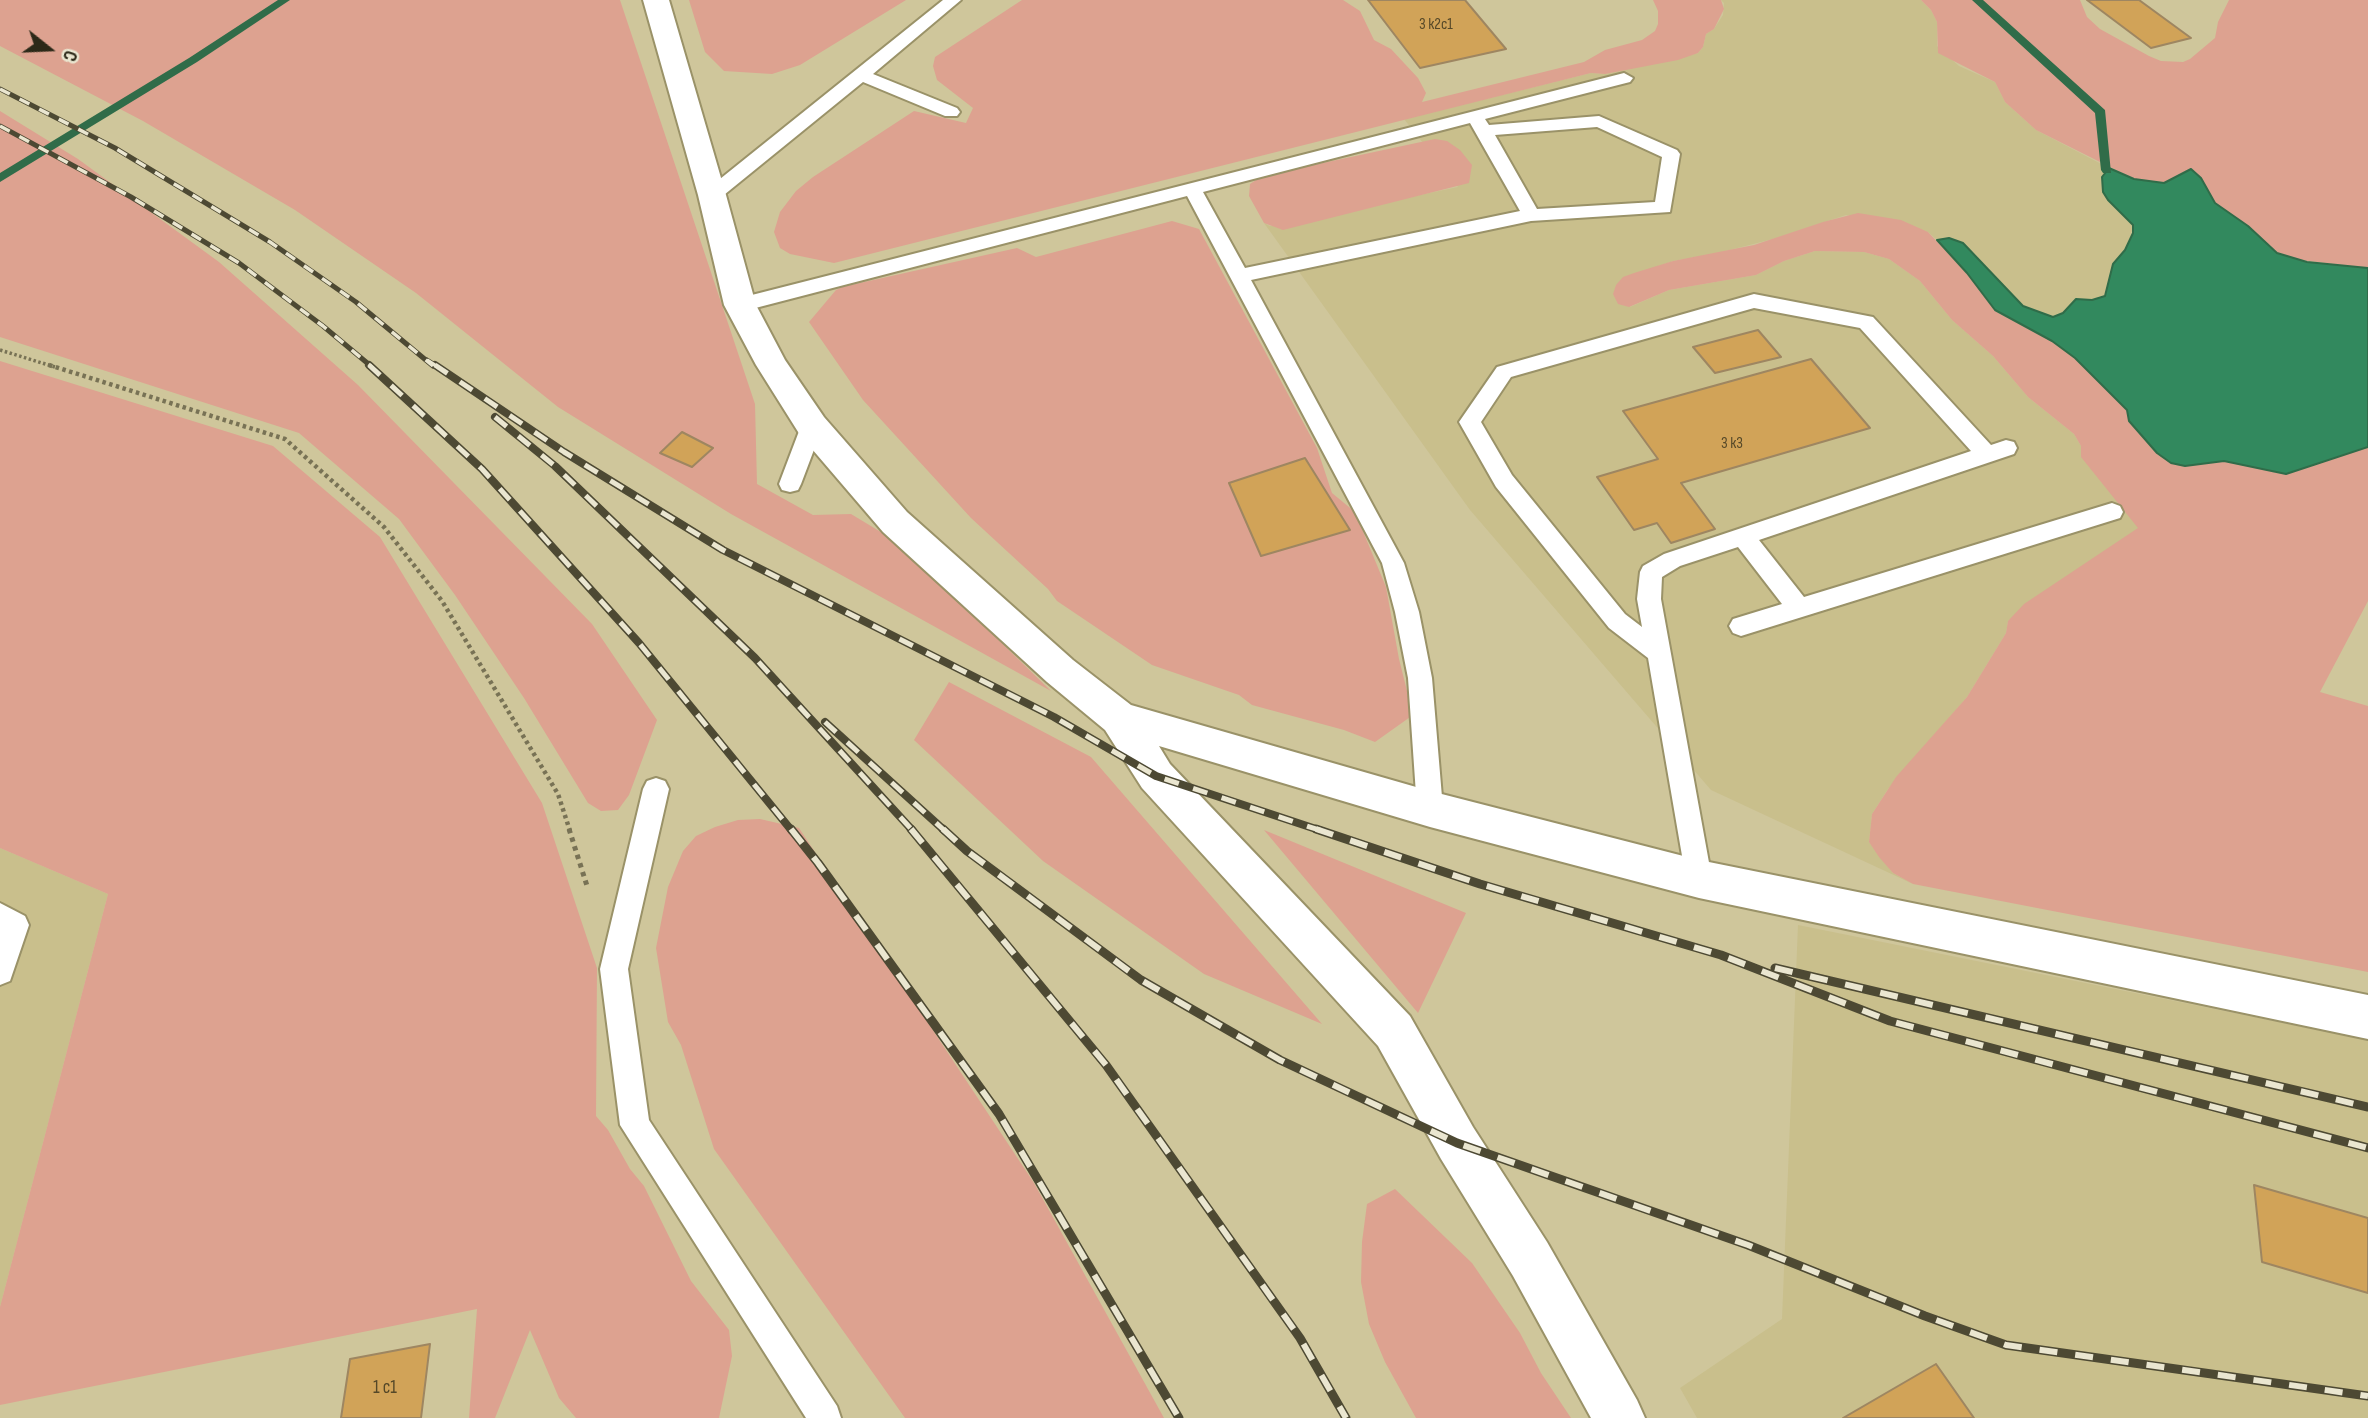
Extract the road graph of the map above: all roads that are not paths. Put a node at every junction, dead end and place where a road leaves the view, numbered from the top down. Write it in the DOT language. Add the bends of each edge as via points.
graph roads {
  1 [pos="656,0"];
  2 [pos="953,0"];
  3 [pos="861,75"];
  4 [pos="1624,78"];
  5 [pos="951,112"];
  6 [pos="1479,124"];
  7 [pos="1192,188"];
  8 [pos="712,195"];
  9 [pos="1531,215"];
  10 [pos="1239,276"];
  11 [pos="740,305"];
  12 [pos="812,426"];
  13 [pos="790,484"];
  14 [pos="2112,512"];
  15 [pos="1743,536"];
  16 [pos="1799,608"];
  17 [pos="1741,626"];
  18 [pos="1658,653"];
  19 [pos="1119,718"];
  20 [pos="656,789"];
  21 [pos="1430,809"];
  22 [pos="1699,879"];
  23 [pos="0,916"];
  24 [pos="0,972"];
  25 [pos="2368,1017"];
  26 [pos="825,1418"];
  27 [pos="1619,1418"];
  1 -- 8 [label="street"];
  2 -- 3 [label="lane"];
  3 -- 5 [label="lane"];
  3 -- 8 [label="lane"];
  4 -- 6 [label="lane"];
  6 -- 7 [label="lane"];
  6 -- 9 [label="lane"];
  6 -- 9 [label="lane" via="1599,121 1671,154 1663,208"];
  7 -- 10 [label="lane"];
  7 -- 11 [label="lane"];
  8 -- 11 [label="street"];
  9 -- 10 [label="lane"];
  10 -- 21 [label="lane" via="1393,564 1420,678"];
  11 -- 12 [label="street"];
  12 -- 13 [label="lane"];
  12 -- 19 [label="street" via="895,522"];
  14 -- 16 [label="lane"];
  15 -- 16 [label="lane"];
  15 -- 18 [label="lane" via="1672,560 1651,572 1649,599"];
  15 -- 18 [label="lane" via="1996,451 1866,323 1754,301 1504,372 1470,422 1503,481 1618,621"];
  16 -- 17 [label="lane"];
  18 -- 22 [label="lane"];
  19 -- 21 [label="street"];
  19 -- 27 [label="street" via="1156,776 1394,1031"];
  20 -- 26 [label="lane" via="614,970 635,1125"];
  21 -- 22 [label="street"];
  22 -- 25 [label="street"];
  23 -- 24 [label="lane" via="15,925"];
}
